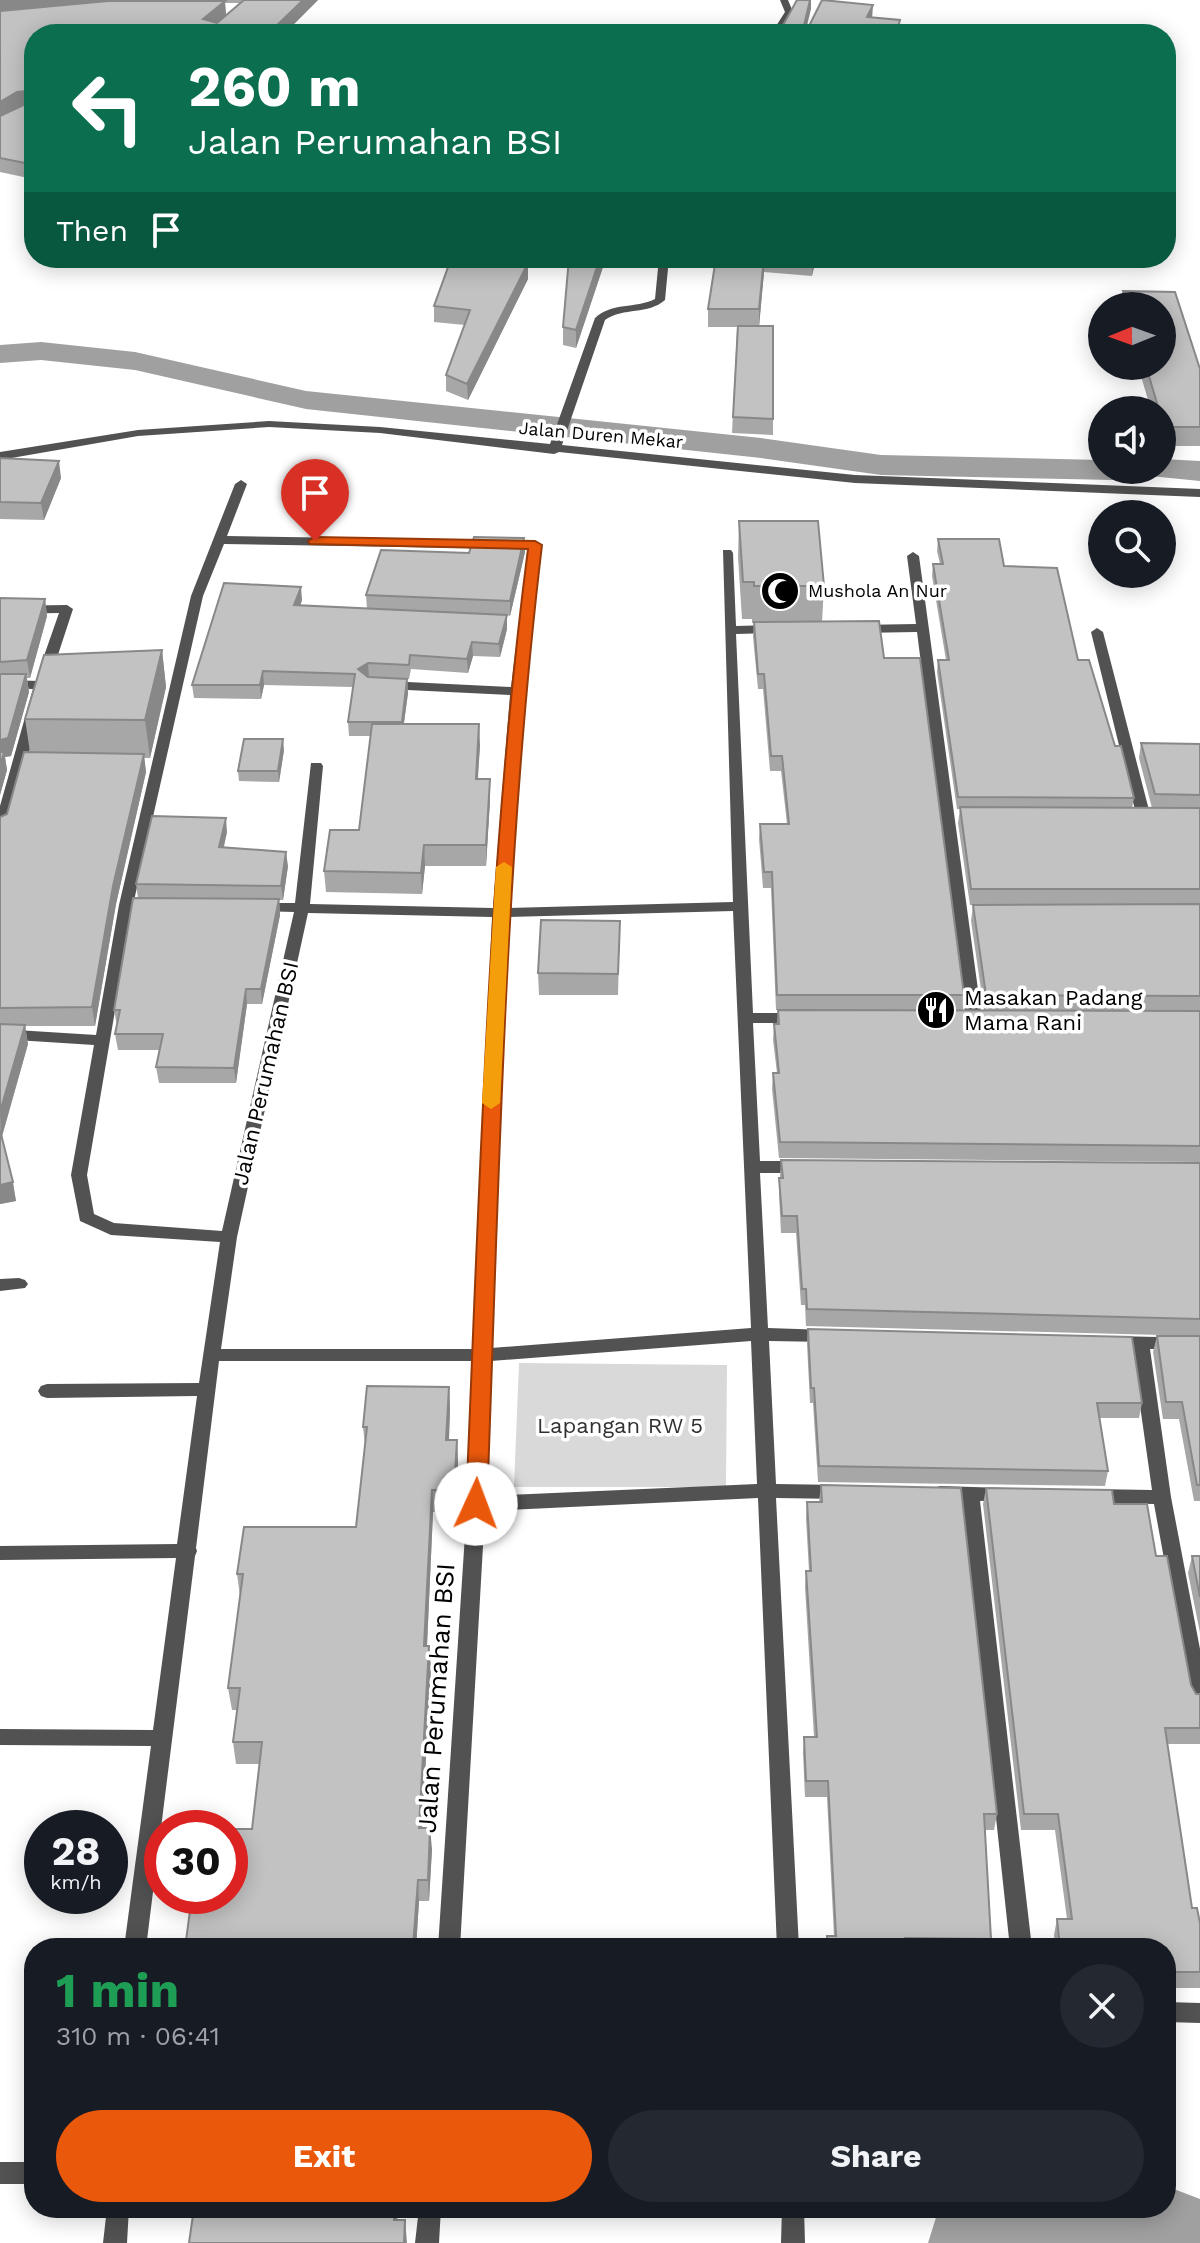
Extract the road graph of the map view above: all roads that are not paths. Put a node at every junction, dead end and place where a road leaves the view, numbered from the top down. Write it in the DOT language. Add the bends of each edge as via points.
graph roads {
  1 [pos="784,0"];
  2 [pos="782,24"];
  3 [pos="663,268"];
  4 [pos="554,450"];
  5 [pos="0,456"];
  6 [pos="241,484"];
  7 [pos="1200,493"];
  8 [pos="221,540"];
  9 [pos="727,553"];
  10 [pos="913,556"];
  11 [pos="0,610"];
  12 [pos="922,628"];
  13 [pos="796,629"];
  14 [pos="843,629"];
  15 [pos="732,630"];
  16 [pos="1097,632"];
  17 [pos="0,684"];
  18 [pos="57,684"];
  19 [pos="369,684"];
  20 [pos="41,685"];
  21 [pos="517,691"];
  22 [pos="0,763"];
  23 [pos="17,763"];
  24 [pos="33,764"];
  25 [pos="316,766"];
  26 [pos="1144,818"];
  27 [pos="0,831"];
  28 [pos="740,906"];
  29 [pos="243,907"];
  30 [pos="302,908"];
  31 [pos="500,913"];
  32 [pos="748,1018"];
  33 [pos="808,1018"];
  34 [pos="974,1019"];
  35 [pos="0,1034"];
  36 [pos="102,1040"];
  37 [pos="755,1167"];
  38 [pos="818,1167"];
  39 [pos="229,1237"];
  40 [pos="19,1284"];
  41 [pos="0,1285"];
  42 [pos="761,1334"];
  43 [pos="840,1336"];
  44 [pos="1092,1341"];
  45 [pos="1140,1342"];
  46 [pos="1200,1344"];
  47 [pos="211,1355"];
  48 [pos="480,1355"];
  49 [pos="204,1389"];
  50 [pos="47,1391"];
  51 [pos="766,1491"];
  52 [pos="860,1492"];
  53 [pos="923,1493"];
  54 [pos="970,1494"];
  55 [pos="1029,1495"];
  56 [pos="1074,1496"];
  57 [pos="1162,1497"];
  58 [pos="476,1504"];
  59 [pos="188,1551"];
  60 [pos="0,1553"];
  61 [pos="1200,1701"];
  62 [pos="0,1737"];
  63 [pos="161,1738"];
  64 [pos="137,1938"];
  65 [pos="450,1938"];
  66 [pos="788,1938"];
  67 [pos="1020,1938"];
  68 [pos="1176,2012"];
  69 [pos="1200,2013"];
  70 [pos="0,2173"];
  71 [pos="24,2173"];
  72 [pos="117,2218"];
  73 [pos="429,2218"];
  74 [pos="793,2218"];
  75 [pos="115,2243"];
  76 [pos="427,2243"];
  77 [pos="793,2243"];
  1 -- 2 [label="street" via="789,12"];
  3 -- 4 [label="street" via="656,304 615,310 600,318"];
  4 -- 5 [label="street, Jalan Duren Mekar" via="380,430 269,424 138,433"];
  4 -- 7 [label="street, Jalan Duren Mekar" via="933,485"];
  6 -- 8 [label="street"];
  8 -- 21 [label="street, Jalan Perumahan BSI" via="535,545 520,622"];
  8 -- 36 [label="street" via="197,596 152,765 133,905"];
  9 -- 15 [label="street"];
  10 -- 12 [label="street"];
  11 -- 20 [label="street" via="67,609"];
  12 -- 14 [label="street"];
  12 -- 34 [label="street" via="968,913"];
  13 -- 15 [label="street"];
  15 -- 28 [label="street"];
  16 -- 26 [label="street"];
  17 -- 20 [label="street"];
  18 -- 20 [label="street"];
  19 -- 21 [label="street"];
  20 -- 23 [label="street"];
  21 -- 31 [label="street, Jalan Perumahan BSI"];
  22 -- 23 [label="street"];
  23 -- 24 [label="street"];
  23 -- 27 [label="street"];
  25 -- 30 [label="street, Jalan Perumahan BSI"];
  28 -- 31 [label="street"];
  28 -- 32 [label="street"];
  29 -- 30 [label="street"];
  30 -- 31 [label="street"];
  30 -- 39 [label="street, Jalan Perumahan BSI"];
  31 -- 48 [label="street, Jalan Perumahan BSI"];
  32 -- 33 [label="street"];
  32 -- 37 [label="street"];
  35 -- 36 [label="street"];
  36 -- 39 [label="street" via="79,1175 86,1217 111,1229"];
  37 -- 38 [label="street"];
  37 -- 42 [label="street"];
  39 -- 47 [label="street, Jalan Perumahan BSI"];
  40 -- 41 [label="street"];
  42 -- 43 [label="street"];
  42 -- 48 [label="street"];
  42 -- 51 [label="street"];
  44 -- 45 [label="street"];
  45 -- 46 [label="street"];
  45 -- 57 [label="street"];
  47 -- 48 [label="street"];
  47 -- 49 [label="street, Jalan Perumahan BSI"];
  48 -- 58 [label="street, Jalan Perumahan BSI"];
  49 -- 50 [label="street"];
  49 -- 59 [label="street, Jalan Perumahan BSI"];
  51 -- 52 [label="street"];
  51 -- 58 [label="street"];
  51 -- 66 [label="street"];
  53 -- 54 [label="street"];
  54 -- 55 [label="street"];
  54 -- 67 [label="street"];
  56 -- 57 [label="street"];
  57 -- 61 [label="street"];
  58 -- 65 [label="street, Jalan Perumahan BSI"];
  59 -- 60 [label="street"];
  59 -- 63 [label="street, Jalan Perumahan BSI"];
  62 -- 63 [label="street"];
  63 -- 64 [label="street, Jalan Perumahan BSI"];
  68 -- 69 [label="street"];
  70 -- 71 [label="street"];
  72 -- 75 [label="street"];
  73 -- 76 [label="street"];
  74 -- 77 [label="street"];
}
